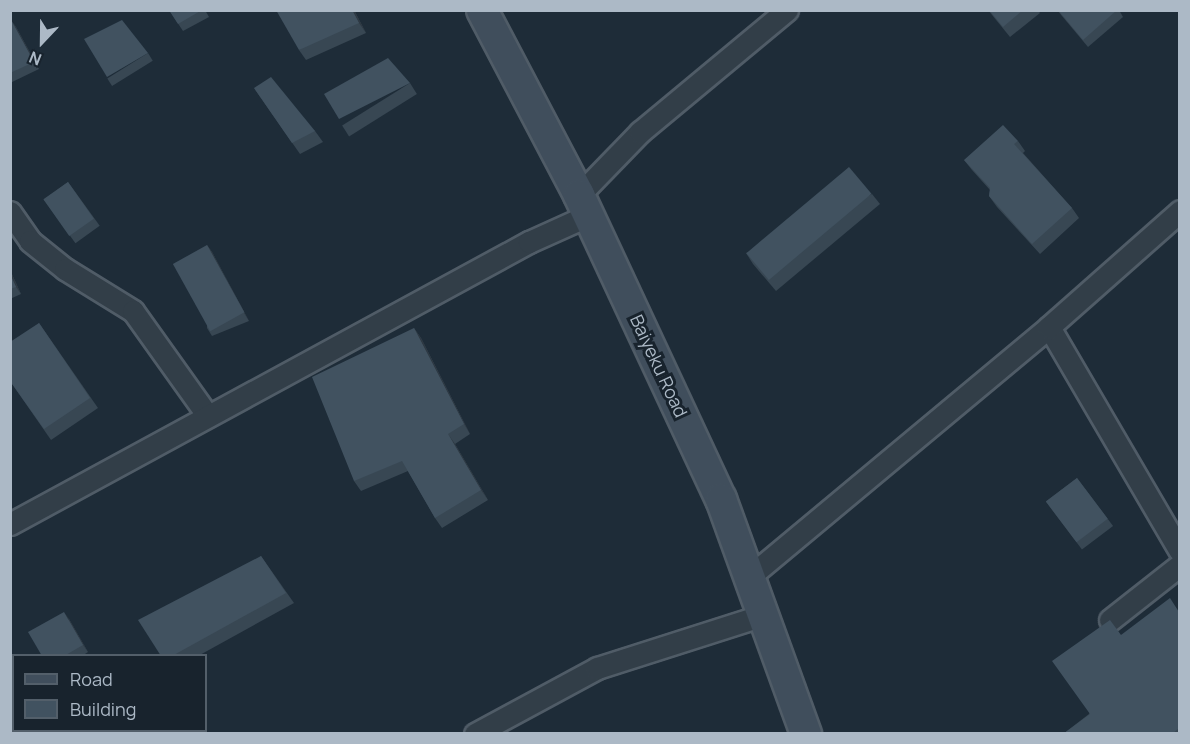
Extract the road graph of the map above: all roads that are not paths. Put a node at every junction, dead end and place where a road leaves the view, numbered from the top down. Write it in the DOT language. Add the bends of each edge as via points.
graph roads {
  1 [pos="482,10"];
  2 [pos="787,10"];
  3 [pos="584,205"];
  4 [pos="1179,211"];
  5 [pos="10,212"];
  6 [pos="1048,327"];
  7 [pos="208,416"];
  8 [pos="10,524"];
  9 [pos="1179,551"];
  10 [pos="1179,565"];
  11 [pos="749,577"];
  12 [pos="763,615"];
  13 [pos="1110,620"];
  14 [pos="475,734"];
  15 [pos="806,734"];
  1 -- 3 [label="main road, Baiyeku Road"];
  2 -- 3 [label="street" via="639,132"];
  3 -- 7 [label="street" via="529,242"];
  3 -- 11 [label="main road, Baiyeku Road" via="721,499"];
  4 -- 6 [label="street"];
  5 -- 7 [label="street" via="30,241 65,269 133,311"];
  6 -- 9 [label="street"];
  6 -- 11 [label="street"];
  7 -- 8 [label="street"];
  10 -- 13 [label="street"];
  11 -- 12 [label="main road, Baiyeku Road"];
  12 -- 14 [label="street" via="597,668"];
  12 -- 15 [label="main road, Baiyeku Road"];
}
